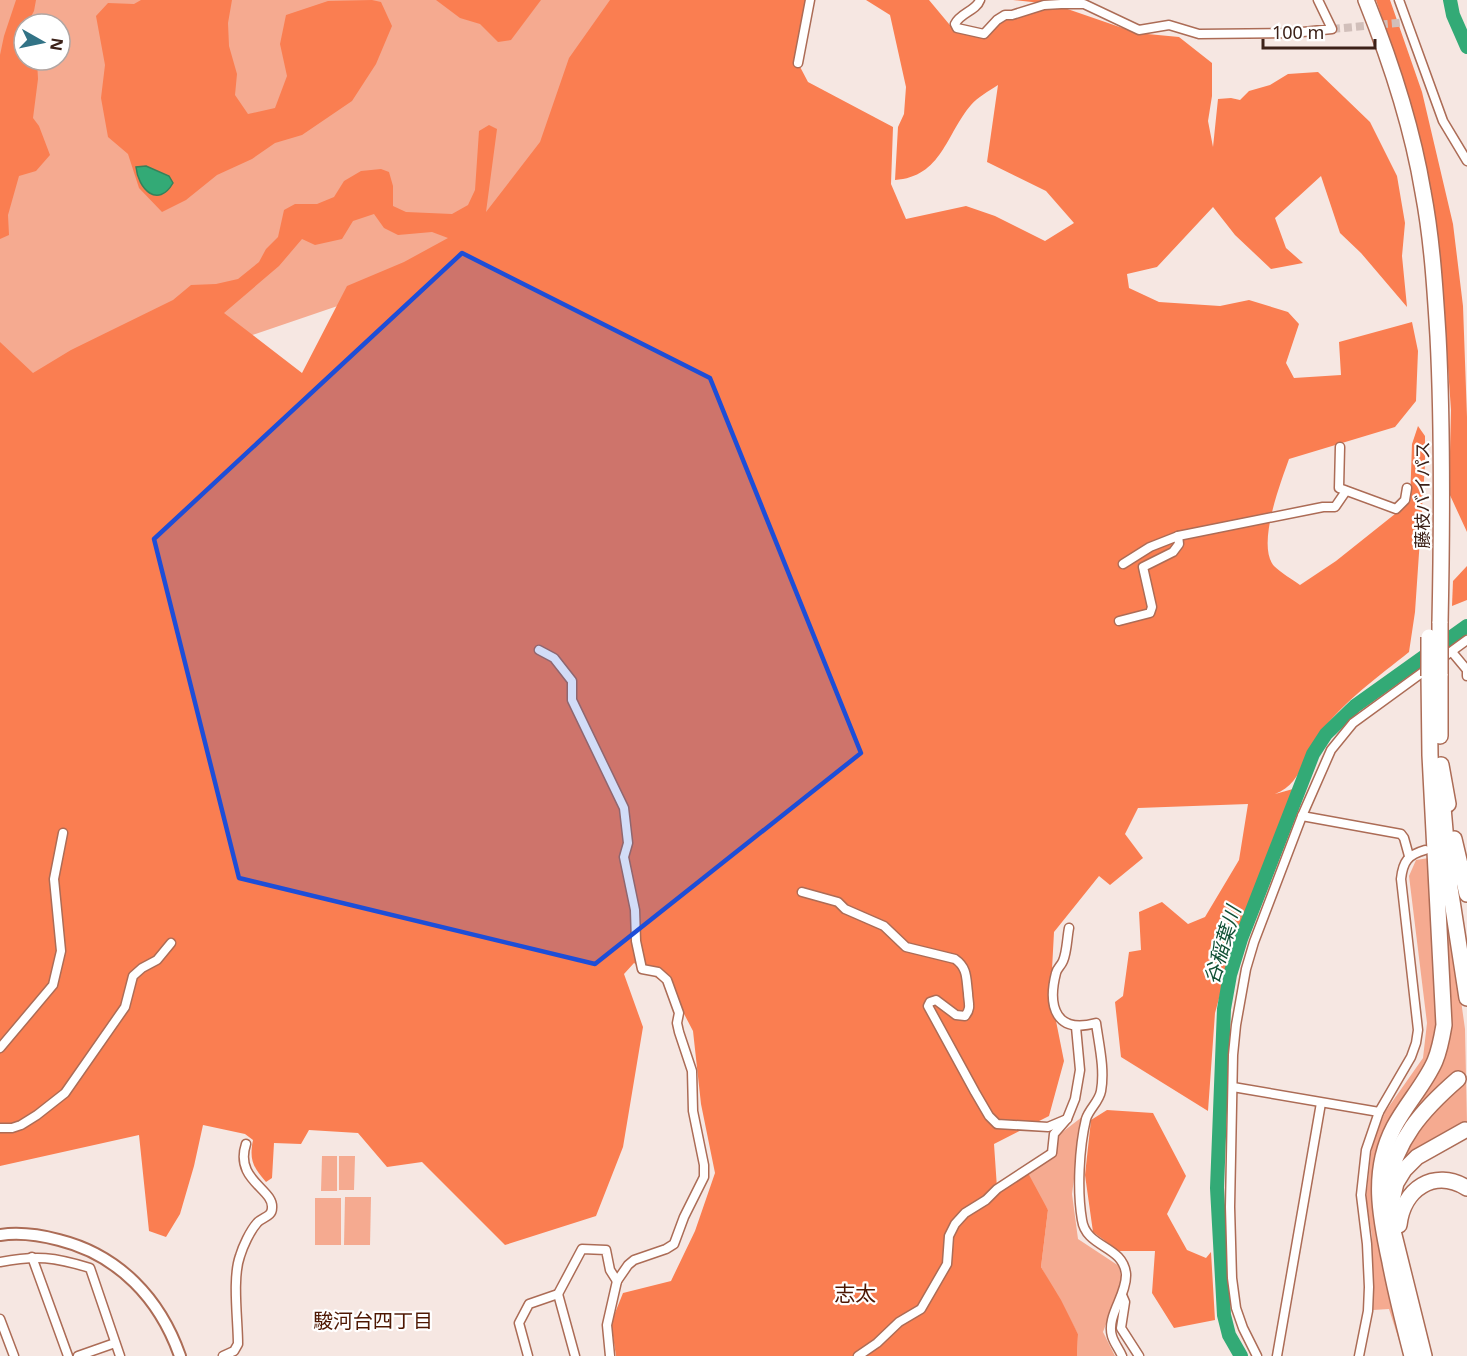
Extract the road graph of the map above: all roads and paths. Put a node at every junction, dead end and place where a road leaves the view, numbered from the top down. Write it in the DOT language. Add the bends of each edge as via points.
graph roads {
  1 [pos="810,0"];
  2 [pos="980,0"];
  3 [pos="1318,0"];
  4 [pos="1366,0"];
  5 [pos="1399,0"];
  6 [pos="798,63"];
  7 [pos="1467,161"];
  8 [pos="1340,447"];
  9 [pos="1407,488"];
  10 [pos="1346,491"];
  11 [pos="1178,536"];
  12 [pos="1123,564"];
  13 [pos="1119,621"];
  14 [pos="1467,640"];
  15 [pos="539,650"];
  16 [pos="1452,651"];
  17 [pos="1434,675"];
  18 [pos="1467,676"];
  19 [pos="1441,765"];
  20 [pos="1302,816"];
  21 [pos="63,833"];
  22 [pos="1425,850"];
  23 [pos="1409,856"];
  24 [pos="802,892"];
  25 [pos="1467,894"];
  26 [pos="1069,928"];
  27 [pos="171,944"];
  28 [pos="1467,998"];
  29 [pos="1076,1027"];
  30 [pos="0,1048"];
  31 [pos="1458,1079"];
  32 [pos="1233,1088"];
  33 [pos="1321,1102"];
  34 [pos="1379,1112"];
  35 [pos="1067,1119"];
  36 [pos="0,1128"];
  37 [pos="1465,1130"];
  38 [pos="246,1144"];
  39 [pos="1467,1188"];
  40 [pos="1382,1223"];
  41 [pos="0,1235"];
  42 [pos="1393,1251"];
  43 [pos="32,1257"];
  44 [pos="0,1262"];
  45 [pos="617,1281"];
  46 [pos="558,1294"];
  47 [pos="1122,1294"];
  48 [pos="0,1319"];
  49 [pos="115,1343"];
  50 [pos="14,1356"];
  51 [pos="68,1356"];
  52 [pos="78,1356"];
  53 [pos="120,1356"];
  54 [pos="180,1356"];
  55 [pos="223,1356"];
  56 [pos="528,1356"];
  57 [pos="575,1356"];
  58 [pos="610,1356"];
  59 [pos="858,1356"];
  60 [pos="1122,1356"];
  61 [pos="1140,1356"];
  62 [pos="1257,1356"];
  63 [pos="1277,1356"];
  64 [pos="1359,1356"];
  65 [pos="1412,1356"];
  66 [pos="1424,1356"];
  1 -- 6 [label="street"];
  2 -- 3 [label="street" via="957,20 957,28 984,34 1005,15 1044,5 1084,4 1139,30 1169,25 1199,34 1332,29"];
  4 -- 17 [label="highway, 藤枝バイパス, bridge" via="1398,87 1431,239 1442,530"];
  5 -- 7 [label="street" via="1439,113"];
  8 -- 10 [label="street" via="1339,488"];
  9 -- 10 [label="street" via="1405,500 1396,508"];
  10 -- 11 [label="street" via="1335,507"];
  11 -- 12 [label="street"];
  11 -- 13 [label="street" via="1179,544 1173,552 1143,567 1150,613"];
  14 -- 16 [label="street"];
  15 -- 45 [label="street" via="554,658 572,681 572,700 624,808 628,843 624,858 642,969 658,972 667,980 679,1013 677,1023 692,1071 693,1111 704,1165 704,1177 674,1244 634,1260"];
  16 -- 18 [label="street" via="1467,670"];
  16 -- 20 [label="street" via="1342,735 1322,766"];
  17 -- 19 [label="highway, 藤枝バイパス"];
  17 -- 40 [label="highway" via="1431,766 1444,1025 1436,1059 1394,1127 1383,1155 1378,1190"];
  19 -- 25 [label="highway"];
  19 -- 28 [label="highway, 藤枝バイパス" via="1450,888"];
  20 -- 23 [label="street" via="1401,834"];
  20 -- 32 [label="street" via="1246,969 1236,1024"];
  21 -- 30 [label="street" via="54,879 62,951 53,985"];
  22 -- 23 [label="street"];
  23 -- 34 [label="street" via="1402,866 1401,879 1418,1030 1411,1057"];
  24 -- 35 [label="street" via="838,902 884,926 906,947 961,963 968,977 970,1003 965,1016 956,1015 936,1000 928,1006 989,1116 997,1124 1048,1127"];
  26 -- 29 [label="street" via="1063,963 1055,974 1054,1005 1059,1018"];
  27 -- 36 [label="street" via="157,960 133,976 125,1007 65,1093 21,1125"];
  29 -- 35 [label="street" via="1080,1070"];
  29 -- 47 [label="street" via="1096,1023 1103,1079 1101,1095 1086,1117 1079,1188 1082,1221 1084,1232 1123,1263 1126,1274"];
  31 -- 40 [label="highway" via="1420,1116 1398,1150 1384,1196"];
  32 -- 33 [label="street"];
  32 -- 62 [label="street" via="1232,1278 1236,1308"];
  33 -- 34 [label="street"];
  33 -- 63 [label="street"];
  34 -- 64 [label="street" via="1362,1171 1369,1287"];
  35 -- 59 [label="street" via="1054,1134 1052,1154 996,1189 955,1224 949,1236 947,1264 921,1309"];
  37 -- 42 [label="highway" via="1417,1157 1404,1170 1396,1184 1391,1212"];
  38 -- 55 [label="street" via="243,1162 270,1199 272,1210 257,1222 240,1255 238,1344"];
  39 -- 42 [label="highway" via="1443,1180 1416,1189 1400,1212"];
  40 -- 42 [label="highway"];
  41 -- 54 [label="street" via="45,1236 104,1257 140,1287 156,1307"];
  42 -- 65 [label="highway"];
  42 -- 66 [label="highway"];
  43 -- 44 [label="street"];
  43 -- 49 [label="street" via="90,1268"];
  43 -- 51 [label="street"];
  45 -- 46 [label="street" via="606,1250 582,1249"];
  45 -- 58 [label="street" via="607,1324"];
  46 -- 56 [label="street" via="529,1304 519,1323"];
  46 -- 57 [label="street"];
  47 -- 60 [label="street" via="1110,1328"];
  47 -- 61 [label="street" via="1125,1302 1121,1328"];
  48 -- 50 [label="street"];
  49 -- 52 [label="street"];
  49 -- 53 [label="street"];
}
